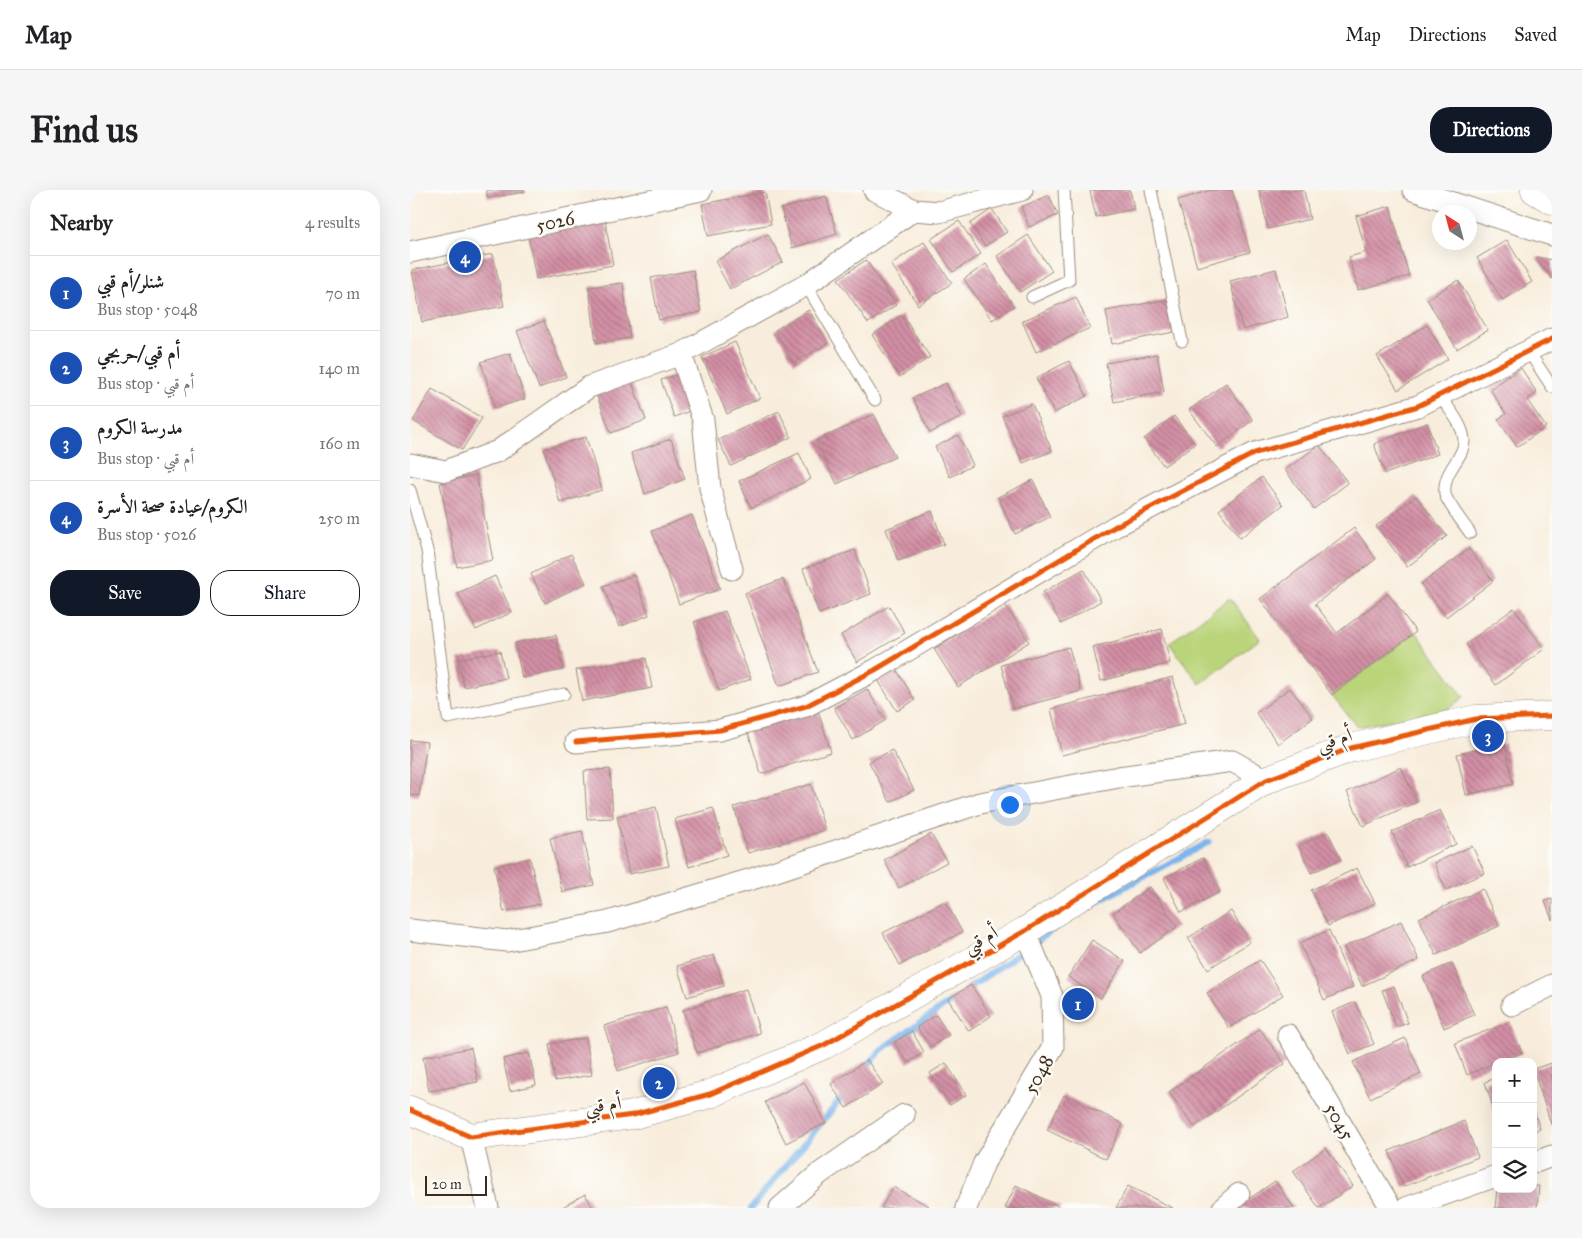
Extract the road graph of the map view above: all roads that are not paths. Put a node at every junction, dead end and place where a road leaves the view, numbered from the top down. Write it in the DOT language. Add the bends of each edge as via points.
graph roads {
  1 [pos="701,190"];
  2 [pos="874,190"];
  3 [pos="1022,190"];
  4 [pos="1064,190"];
  5 [pos="1151,190"];
  6 [pos="1413,190"];
  7 [pos="1535,190"];
  8 [pos="1552,200"];
  9 [pos="914,210"];
  10 [pos="1552,235"];
  11 [pos="410,252"];
  12 [pos="806,285"];
  13 [pos="1032,297"];
  14 [pos="1552,340"];
  15 [pos="1182,341"];
  16 [pos="1529,352"];
  17 [pos="681,354"];
  18 [pos="1552,387"];
  19 [pos="1440,396"];
  20 [pos="875,400"];
  21 [pos="410,464"];
  22 [pos="410,490"];
  23 [pos="1470,533"];
  24 [pos="732,569"];
  25 [pos="564,694"];
  26 [pos="1552,716"];
  27 [pos="576,742"];
  28 [pos="1266,780"];
  29 [pos="410,930"];
  30 [pos="1025,931"];
  31 [pos="1552,985"];
  32 [pos="1512,1005"];
  33 [pos="1288,1034"];
  34 [pos="410,1110"];
  35 [pos="904,1115"];
  36 [pos="471,1137"];
  37 [pos="1552,1156"];
  38 [pos="1537,1162"];
  39 [pos="1492,1177"];
  40 [pos="1239,1194"];
  41 [pos="488,1208"];
  42 [pos="780,1208"];
  43 [pos="966,1208"];
  44 [pos="1223,1208"];
  45 [pos="1391,1208"];
  46 [pos="1406,1208"];
  1 -- 11 [label="street, 5026"];
  2 -- 9 [label="street"];
  3 -- 9 [label="street" via="939,212"];
  4 -- 13 [label="lane" via="1069,280"];
  5 -- 15 [label="lane"];
  6 -- 10 [label="street"];
  7 -- 8 [label="street"];
  9 -- 12 [label="street"];
  12 -- 17 [label="street"];
  12 -- 20 [label="lane"];
  14 -- 16 [label="street"];
  16 -- 18 [label="lane"];
  16 -- 19 [label="street"];
  17 -- 21 [label="street" via="589,387 498,451 446,471"];
  17 -- 24 [label="street" via="703,420 710,488"];
  19 -- 23 [label="lane" via="1459,426 1464,441 1446,476 1445,495"];
  19 -- 27 [label="street" via="1418,406 1255,453 1116,526 875,670 806,706 720,730"];
  22 -- 25 [label="lane" via="427,550 448,718"];
  26 -- 28 [label="street, أم قبي" via="1476,719 1350,748"];
  28 -- 29 [label="street" via="1232,761 1119,777 980,803 755,878 608,922 507,941"];
  28 -- 30 [label="street, أم قبي"];
  30 -- 36 [label="street, أم قبي" via="824,1045 710,1094 633,1115"];
  30 -- 43 [label="street, 5048" via="1052,996 1053,1047 984,1163"];
  31 -- 32 [label="street"];
  33 -- 45 [label="street, 5045"];
  34 -- 36 [label="street"];
  35 -- 42 [label="street" via="819,1174"];
  36 -- 41 [label="street"];
  37 -- 38 [label="street"];
  39 -- 46 [label="street"];
  40 -- 44 [label="street"];
}
